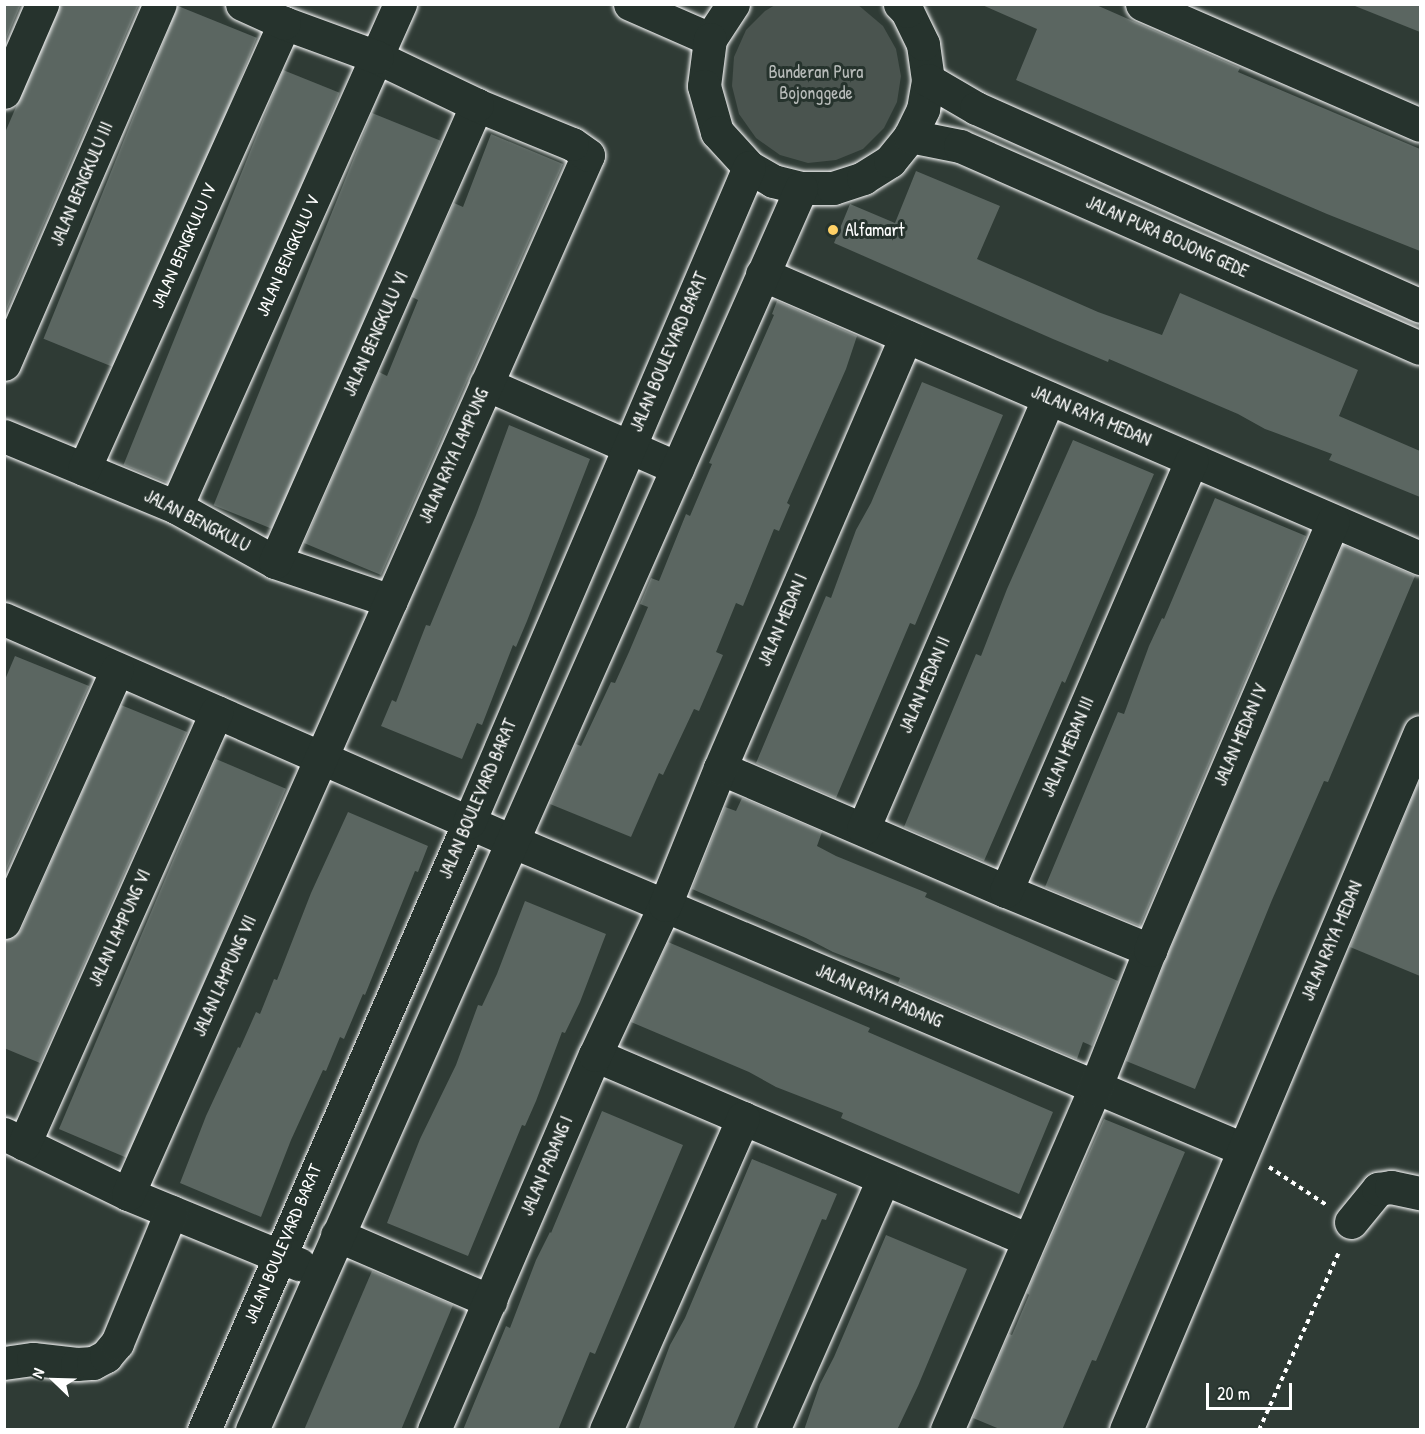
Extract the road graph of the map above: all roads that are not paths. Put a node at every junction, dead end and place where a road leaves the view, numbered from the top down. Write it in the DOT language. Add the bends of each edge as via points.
graph roads {
  1 [pos="42,4"];
  2 [pos="160,4"];
  3 [pos="242,4"];
  4 [pos="399,4"];
  5 [pos="630,4"];
  6 [pos="733,4"];
  7 [pos="900,4"];
  8 [pos="1142,4"];
  9 [pos="284,23"];
  10 [pos="710,39"];
  11 [pos="377,57"];
  12 [pos="928,80"];
  13 [pos="4,92"];
  14 [pos="477,105"];
  15 [pos="1420,125"];
  16 [pos="910,136"];
  17 [pos="749,167"];
  18 [pos="801,188"];
  19 [pos="762,274"];
  20 [pos="1420,306"];
  21 [pos="906,336"];
  22 [pos="1420,348"];
  23 [pos="4,364"];
  24 [pos="486,384"];
  25 [pos="1049,398"];
  26 [pos="4,436"];
  27 [pos="629,447"];
  28 [pos="1192,460"];
  29 [pos="677,468"];
  30 [pos="84,469"];
  31 [pos="176,507"];
  32 [pos="1333,521"];
  33 [pos="1420,558"];
  34 [pos="275,562"];
  35 [pos="391,601"];
  36 [pos="8,629"];
  37 [pos="117,669"];
  38 [pos="216,712"];
  39 [pos="1420,732"];
  40 [pos="322,758"];
  41 [pos="720,768"];
  42 [pos="469,822"];
  43 [pos="863,829"];
  44 [pos="514,842"];
  45 [pos="1006,891"];
  46 [pos="665,905"];
  47 [pos="4,922"];
  48 [pos="1150,950"];
  49 [pos="595,1055"];
  50 [pos="1095,1088"];
  51 [pos="743,1118"];
  52 [pos="14,1139"];
  53 [pos="1243,1149"];
  54 [pos="883,1179"];
  55 [pos="1420,1193"];
  56 [pos="128,1194"];
  57 [pos="171,1212"];
  58 [pos="1351,1222"];
  59 [pos="337,1235"];
  60 [pos="1027,1239"];
  61 [pos="278,1256"];
  62 [pos="320,1273"];
  63 [pos="490,1301"];
  64 [pos="4,1362"];
  65 [pos="204,1430"];
  66 [pos="252,1430"];
  67 [pos="434,1430"];
  68 [pos="606,1430"];
  69 [pos="773,1430"];
  70 [pos="947,1430"];
  71 [pos="1126,1430"];
  1 -- 13 [label="street"];
  2 -- 23 [label="street, JALAN BENGKULU III"];
  3 -- 9 [label="street"];
  4 -- 11 [label="street, JALAN BENGKULU V"];
  5 -- 10 [label="street"];
  6 -- 10 [label="street"];
  7 -- 12 [label="street" via="923,44"];
  8 -- 15 [label="street"];
  9 -- 11 [label="street"];
  9 -- 30 [label="street, JALAN BENGKULU IV"];
  10 -- 17 [label="street" via="704,86 717,132"];
  11 -- 14 [label="street"];
  11 -- 31 [label="street, JALAN BENGKULU V"];
  12 -- 16 [label="street" via="923,109"];
  12 -- 20 [label="street" via="976,108"];
  14 -- 24 [label="street, JALAN RAYA LAMPUNG" via="572,144 588,155"];
  14 -- 34 [label="street, JALAN BENGKULU VI"];
  16 -- 18 [label="street" via="890,161 863,178 833,188"];
  16 -- 22 [label="street, JALAN PURA BOJONG GEDE" via="960,146"];
  17 -- 18 [label="street" via="773,181"];
  17 -- 27 [label="street, JALAN BOULEVARD BARAT"];
  18 -- 19 [label="street"];
  19 -- 21 [label="street, JALAN RAYA MEDAN"];
  19 -- 29 [label="street"];
  21 -- 25 [label="street, JALAN RAYA MEDAN"];
  21 -- 41 [label="street, JALAN MEDAN I"];
  24 -- 27 [label="street"];
  24 -- 35 [label="street, JALAN RAYA LAMPUNG"];
  25 -- 28 [label="street, JALAN RAYA MEDAN"];
  25 -- 43 [label="street, JALAN MEDAN II"];
  26 -- 30 [label="street, JALAN BENGKULU"];
  27 -- 29 [label="street"];
  27 -- 42 [label="street, JALAN BOULEVARD BARAT"];
  28 -- 32 [label="street, JALAN RAYA MEDAN"];
  28 -- 45 [label="street, JALAN MEDAN III"];
  29 -- 44 [label="street"];
  30 -- 31 [label="street, JALAN BENGKULU"];
  31 -- 34 [label="street, JALAN BENGKULU"];
  32 -- 33 [label="street, JALAN RAYA MEDAN"];
  32 -- 48 [label="street, JALAN MEDAN IV"];
  34 -- 35 [label="street, JALAN BENGKULU"];
  35 -- 40 [label="street, JALAN RAYA LAMPUNG"];
  36 -- 37 [label="street, JALAN RAYA PADANG"];
  37 -- 38 [label="street, JALAN RAYA PADANG"];
  37 -- 47 [label="street"];
  38 -- 40 [label="street, JALAN RAYA PADANG"];
  38 -- 52 [label="street, JALAN LAMPUNG VI"];
  39 -- 53 [label="street, JALAN RAYA MEDAN"];
  40 -- 42 [label="street, JALAN RAYA PADANG"];
  40 -- 56 [label="street, JALAN LAMPUNG VII"];
  41 -- 43 [label="street"];
  41 -- 46 [label="street, JALAN MEDAN I"];
  42 -- 44 [label="street, JALAN RAYA PADANG"];
  42 -- 61 [label="street, JALAN BOULEVARD BARAT"];
  43 -- 45 [label="street"];
  44 -- 46 [label="street, JALAN RAYA PADANG"];
  44 -- 59 [label="street"];
  45 -- 48 [label="street"];
  46 -- 49 [label="street, JALAN PADANG I"];
  46 -- 50 [label="street, JALAN RAYA PADANG"];
  48 -- 50 [label="street, JALAN MEDAN IV"];
  49 -- 51 [label="street"];
  49 -- 63 [label="street, JALAN PADANG I"];
  50 -- 53 [label="street, JALAN RAYA PADANG"];
  50 -- 60 [label="street, JALAN MEDAN IV"];
  51 -- 54 [label="street"];
  51 -- 68 [label="street"];
  52 -- 56 [label="street"];
  53 -- 71 [label="street, JALAN RAYA MEDAN"];
  54 -- 60 [label="street"];
  54 -- 69 [label="street"];
  55 -- 58 [label="street" via="1391,1187 1378,1189"];
  56 -- 57 [label="street"];
  57 -- 61 [label="street"];
  57 -- 64 [label="street" via="117,1342 106,1356 77,1365 33,1359"];
  59 -- 62 [label="street"];
  59 -- 63 [label="street"];
  60 -- 70 [label="street, JALAN MEDAN IV"];
  61 -- 62 [label="street"];
  61 -- 65 [label="street, JALAN BOULEVARD BARAT"];
  62 -- 66 [label="street"];
  63 -- 67 [label="street, JALAN PADANG I"];
}
